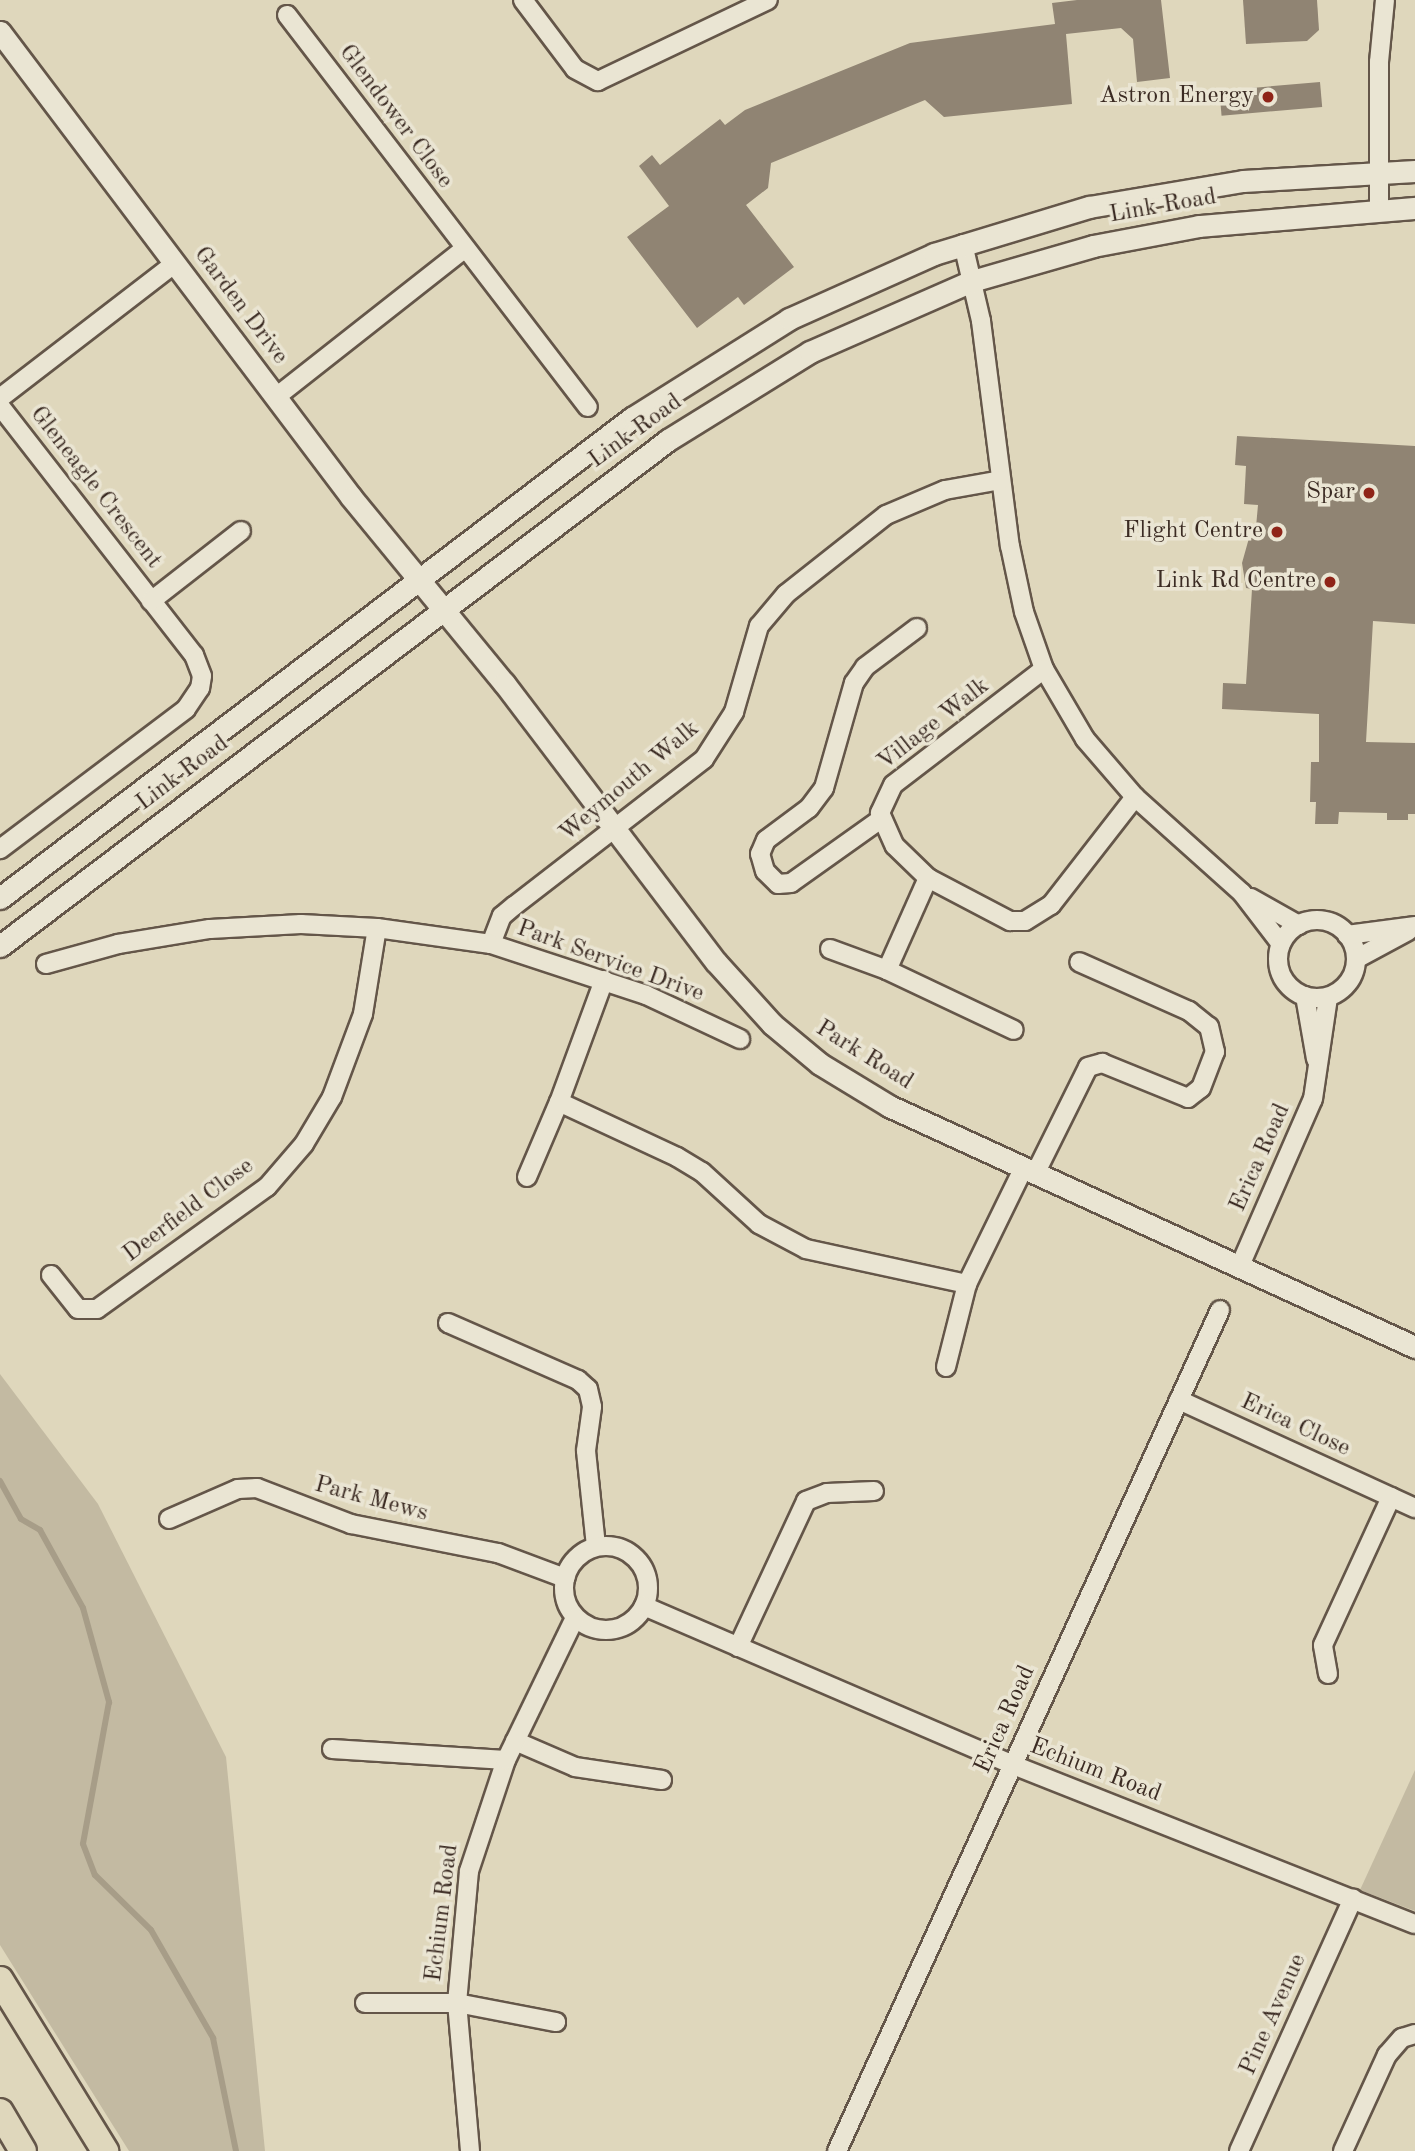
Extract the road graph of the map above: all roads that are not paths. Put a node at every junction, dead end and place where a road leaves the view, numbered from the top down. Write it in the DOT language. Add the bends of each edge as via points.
graph roads {
  1 [pos="523,0"];
  2 [pos="768,0"];
  3 [pos="1385,0"];
  4 [pos="287,15"];
  5 [pos="0,32"];
  6 [pos="1415,171"];
  7 [pos="1378,173"];
  8 [pos="1415,208"];
  9 [pos="1379,210"];
  10 [pos="963,244"];
  11 [pos="464,249"];
  12 [pos="174,263"];
  13 [pos="972,281"];
  14 [pos="276,397"];
  15 [pos="0,398"];
  16 [pos="0,406"];
  17 [pos="588,407"];
  18 [pos="1001,480"];
  19 [pos="241,531"];
  20 [pos="420,580"];
  21 [pos="151,601"];
  22 [pos="442,608"];
  23 [pos="917,628"];
  24 [pos="1044,668"];
  25 [pos="1135,797"];
  26 [pos="881,819"];
  27 [pos="615,830"];
  28 [pos="0,849"];
  29 [pos="928,878"];
  30 [pos="1242,893"];
  31 [pos="0,898"];
  32 [pos="1299,925"];
  33 [pos="1415,927"];
  34 [pos="377,928"];
  35 [pos="1347,935"];
  36 [pos="491,944"];
  37 [pos="1281,944"];
  38 [pos="0,946"];
  39 [pos="830,949"];
  40 [pos="1356,959"];
  41 [pos="1079,962"];
  42 [pos="46,964"];
  43 [pos="887,970"];
  44 [pos="604,980"];
  45 [pos="1305,996"];
  46 [pos="1328,996"];
  47 [pos="1014,1030"];
  48 [pos="740,1039"];
  49 [pos="1318,1065"];
  50 [pos="559,1102"];
  51 [pos="1029,1172"];
  52 [pos="527,1177"];
  53 [pos="1239,1268"];
  54 [pos="51,1275"];
  55 [pos="967,1284"];
  56 [pos="1220,1310"];
  57 [pos="448,1323"];
  58 [pos="1415,1347"];
  59 [pos="946,1367"];
  60 [pos="1179,1399"];
  61 [pos="874,1491"];
  62 [pos="1391,1497"];
  63 [pos="1415,1508"];
  64 [pos="169,1520"];
  65 [pos="596,1546"];
  66 [pos="565,1578"];
  67 [pos="644,1606"];
  68 [pos="575,1618"];
  69 [pos="738,1647"];
  70 [pos="1328,1674"];
  71 [pos="515,1741"];
  72 [pos="332,1749"];
  73 [pos="506,1760"];
  74 [pos="1013,1765"];
  75 [pos="662,1780"];
  76 [pos="1353,1899"];
  77 [pos="1415,1924"];
  78 [pos="0,1980"];
  79 [pos="365,2003"];
  80 [pos="457,2003"];
  81 [pos="556,2022"];
  82 [pos="1415,2034"];
  83 [pos="0,2112"];
  84 [pos="23,2151"];
  85 [pos="105,2151"];
  86 [pos="470,2151"];
  87 [pos="837,2151"];
  88 [pos="1239,2151"];
  89 [pos="1342,2151"];
  1 -- 2 [label="street" via="575,69 598,80"];
  3 -- 7 [label="street"];
  4 -- 11 [label="street, Glendower Close"];
  5 -- 12 [label="street, Garden Drive"];
  6 -- 7 [label="street, Link Road"];
  7 -- 9 [label="street"];
  7 -- 10 [label="street, Link Road" via="1243,181 1130,199"];
  8 -- 9 [label="street, Link Road"];
  9 -- 13 [label="street, Link Road" via="1238,221 1139,236"];
  10 -- 13 [label="street"];
  10 -- 20 [label="street, Link Road" via="872,279 744,344 641,411"];
  11 -- 14 [label="street"];
  11 -- 17 [label="street, Glendower Close"];
  12 -- 14 [label="street, Garden Drive"];
  12 -- 15 [label="street, Gleneagle Crescent"];
  13 -- 18 [label="street"];
  13 -- 22 [label="street, Link Road" via="850,332 723,402"];
  14 -- 20 [label="street, Garden Drive"];
  16 -- 21 [label="street, Gleneagle Crescent"];
  18 -- 24 [label="street" via="1024,612"];
  18 -- 27 [label="street, Weymouth Walk" via="945,490 895,510 786,594 759,626 722,738 704,759"];
  19 -- 21 [label="street, Gleneagle Crescent"];
  20 -- 22 [label="street, Garden Drive"];
  20 -- 31 [label="street, Link Road"];
  21 -- 28 [label="street, Gleneagle Crescent" via="200,665 195,696 186,709"];
  22 -- 27 [label="street, Park Road"];
  22 -- 38 [label="street, Link Road"];
  23 -- 26 [label="street" via="866,667 854,683 824,788 809,808 766,840 761,863 778,884 792,883 846,849"];
  24 -- 25 [label="street" via="1085,739"];
  24 -- 26 [label="street, Village Walk" via="893,785 884,797"];
  25 -- 29 [label="street" via="1051,905 1032,918 1010,921"];
  25 -- 30 [label="street"];
  26 -- 29 [label="street" via="904,856"];
  27 -- 36 [label="street, Weymouth Walk" via="502,916"];
  27 -- 51 [label="street, Park Road" via="733,983 795,1044 888,1106"];
  29 -- 43 [label="street"];
  30 -- 32 [label="street"];
  30 -- 37 [label="street"];
  32 -- 35 [label="street" via="1325,921"];
  32 -- 37 [label="street"];
  33 -- 35 [label="street"];
  33 -- 40 [label="street"];
  34 -- 36 [label="street, Park Service Drive"];
  34 -- 42 [label="street, Park Service Drive" via="301,924 210,929 118,944"];
  34 -- 54 [label="street, Deerfield Close" via="363,1014 332,1097 304,1144 267,1187 91,1312 73,1304"];
  35 -- 40 [label="street"];
  36 -- 44 [label="street, Park Service Drive"];
  37 -- 45 [label="street" via="1281,975"];
  39 -- 43 [label="street"];
  40 -- 46 [label="street" via="1348,982"];
  41 -- 51 [label="street" via="1189,1011 1209,1027 1215,1052 1201,1088 1188,1098 1102,1063 1088,1067"];
  43 -- 47 [label="street"];
  44 -- 48 [label="street, Park Service Drive"];
  44 -- 50 [label="street"];
  45 -- 46 [label="street"];
  45 -- 49 [label="street, Erica Road"];
  46 -- 49 [label="street, Erica Road"];
  49 -- 53 [label="street, Erica Road" via="1313,1099"];
  50 -- 52 [label="street"];
  50 -- 55 [label="street" via="677,1157 702,1172 759,1224 806,1249"];
  51 -- 53 [label="street, Park Road"];
  51 -- 55 [label="street"];
  53 -- 58 [label="street, Park Road"];
  55 -- 59 [label="street"];
  56 -- 60 [label="street, Erica Road"];
  57 -- 65 [label="street" via="578,1380 588,1389 593,1406 586,1451"];
  60 -- 62 [label="street, Erica Close"];
  60 -- 74 [label="street, Erica Road"];
  61 -- 69 [label="street" via="827,1493 806,1501"];
  62 -- 63 [label="street, Erica Close"];
  62 -- 70 [label="street" via="1324,1645"];
  64 -- 66 [label="street, Park Mews" via="238,1489 257,1488 351,1524 498,1553"];
  65 -- 66 [label="street" via="572,1562"];
  65 -- 67 [label="street" via="609,1545 635,1556 648,1579"];
  66 -- 68 [label="street" via="564,1598"];
  67 -- 68 [label="street" via="626,1626 613,1630 586,1626"];
  67 -- 69 [label="street, Echium Road"];
  68 -- 71 [label="street, Echium Road"];
  69 -- 74 [label="street, Echium Road"];
  71 -- 73 [label="street, Echium Road"];
  71 -- 75 [label="street" via="575,1767"];
  72 -- 73 [label="street"];
  73 -- 80 [label="street, Echium Road" via="474,1846"];
  74 -- 76 [label="street, Echium Road"];
  74 -- 87 [label="street, Erica Road"];
  76 -- 77 [label="street, Echium Road"];
  76 -- 88 [label="street, Pine Avenue"];
  78 -- 85 [label="main road"];
  79 -- 80 [label="street"];
  80 -- 81 [label="street"];
  80 -- 86 [label="street, Echium Road"];
  82 -- 89 [label="street" via="1402,2038 1387,2055"];
  83 -- 84 [label="main road"];
}
